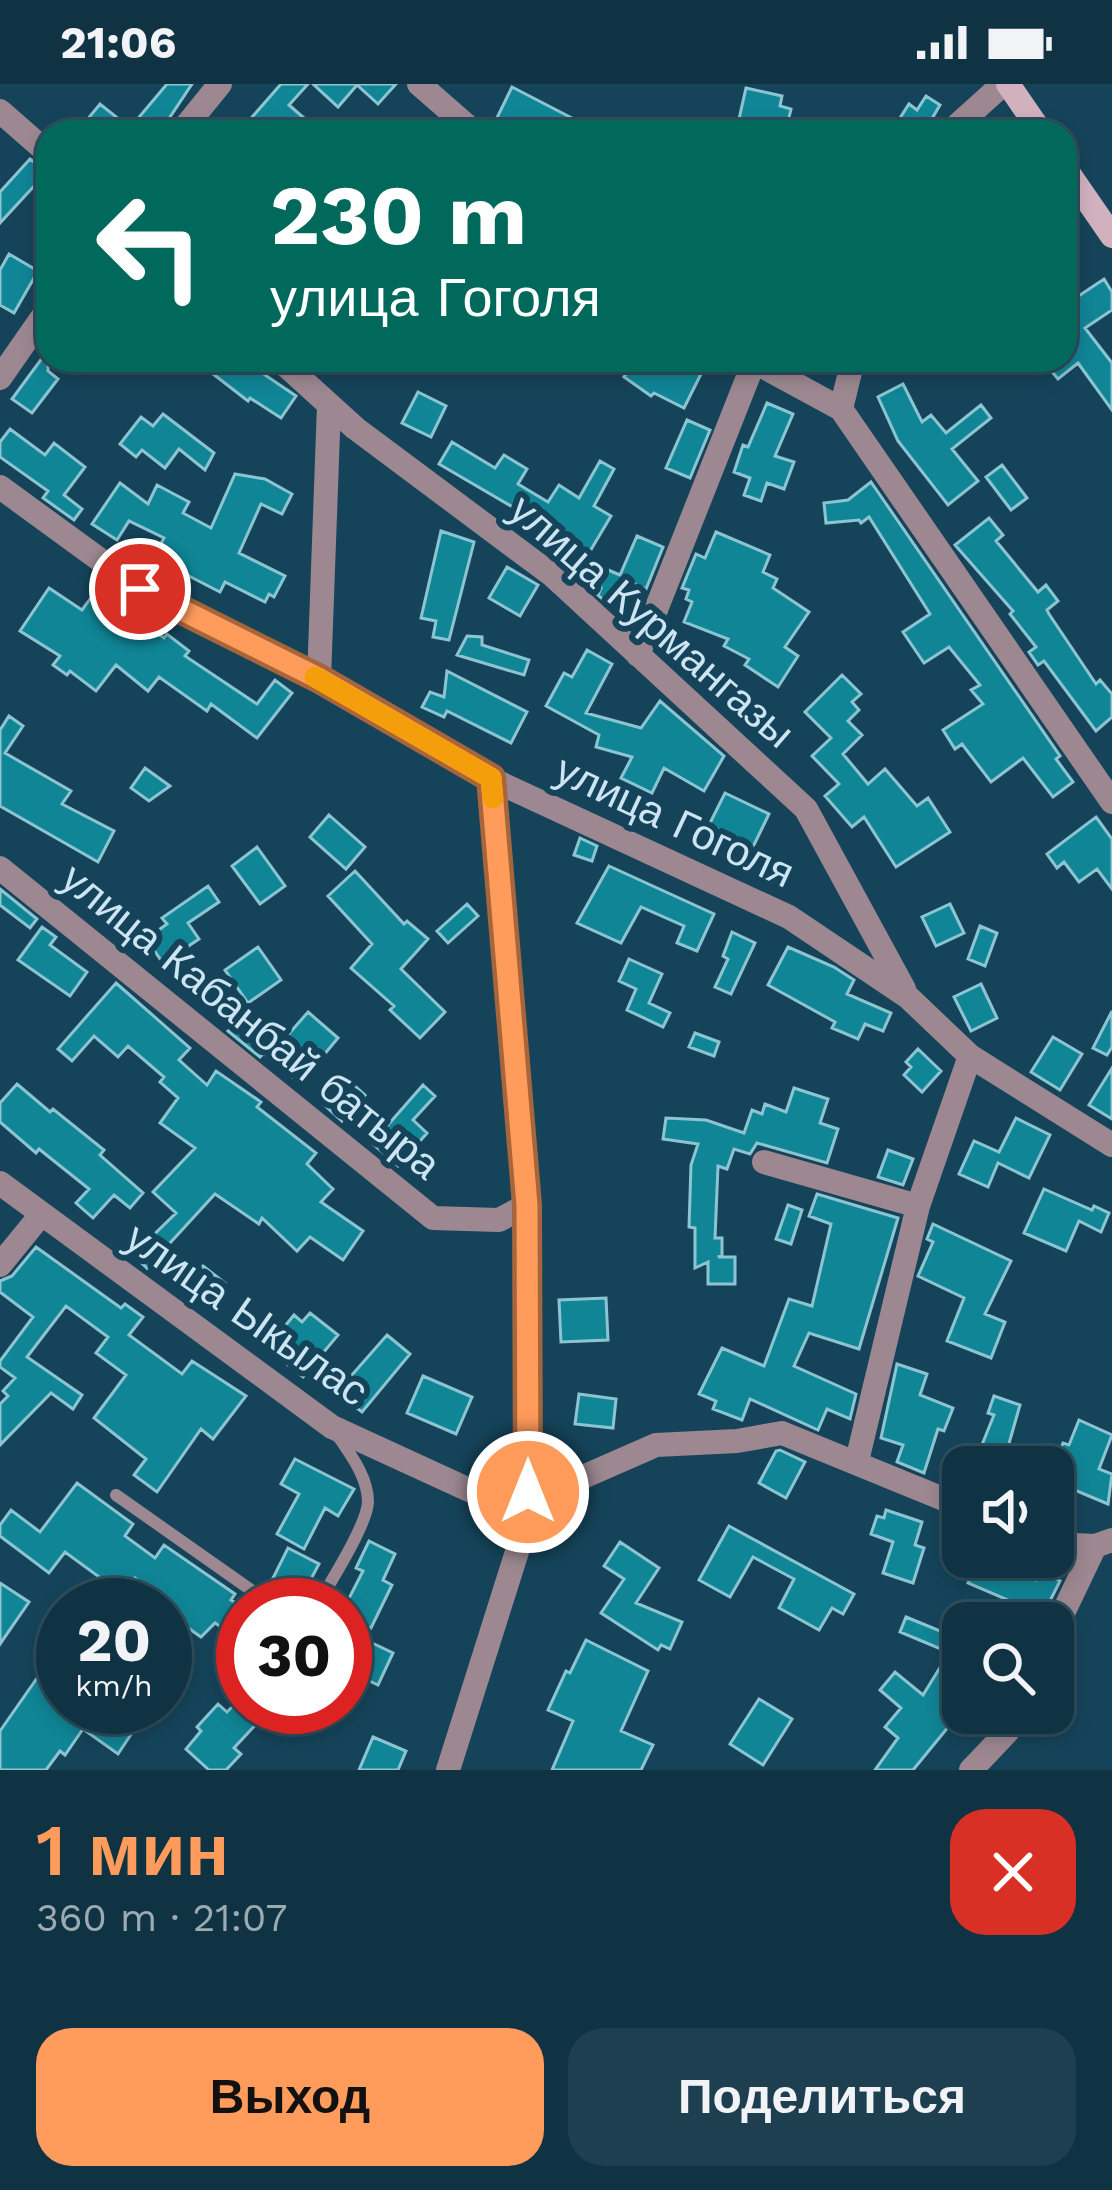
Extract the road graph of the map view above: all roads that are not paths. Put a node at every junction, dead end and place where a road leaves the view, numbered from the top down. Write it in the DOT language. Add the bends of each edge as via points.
graph roads {
  1 [pos="220,84"];
  2 [pos="419,84"];
  3 [pos="1005,84"];
  4 [pos="0,110"];
  5 [pos="191,120"];
  6 [pos="460,120"];
  7 [pos="964,120"];
  8 [pos="1032,120"];
  9 [pos="36,142"];
  10 [pos="1077,185"];
  11 [pos="1112,236"];
  12 [pos="36,326"];
  13 [pos="293,372"];
  14 [pos="748,372"];
  15 [pos="772,372"];
  16 [pos="850,372"];
  17 [pos="0,378"];
  18 [pos="329,405"];
  19 [pos="841,409"];
  20 [pos="0,487"];
  21 [pos="638,655"];
  22 [pos="320,679"];
  23 [pos="491,778"];
  24 [pos="1112,802"];
  25 [pos="0,868"];
  26 [pos="908,997"];
  27 [pos="970,1056"];
  28 [pos="1112,1145"];
  29 [pos="764,1162"];
  30 [pos="0,1183"];
  31 [pos="527,1205"];
  32 [pos="918,1206"];
  33 [pos="40,1216"];
  34 [pos="0,1265"];
  35 [pos="332,1427"];
  36 [pos="857,1461"];
  37 [pos="116,1495"];
  38 [pos="942,1498"];
  39 [pos="528,1504"];
  40 [pos="1103,1543"];
  41 [pos="233,1578"];
  42 [pos="333,1578"];
  43 [pos="1071,1602"];
  44 [pos="1004,1734"];
  45 [pos="448,1770"];
  46 [pos="971,1770"];
  1 -- 5 [label="street"];
  2 -- 6 [label="street"];
  3 -- 7 [label="street"];
  3 -- 8 [label="main road"];
  4 -- 9 [label="street"];
  10 -- 11 [label="main road"];
  12 -- 17 [label="street"];
  13 -- 18 [label="street, улица Курмангазы"];
  14 -- 21 [label="street"];
  15 -- 19 [label="street"];
  16 -- 19 [label="street"];
  18 -- 21 [label="street, улица Курмангазы" via="551,575"];
  18 -- 22 [label="street"];
  19 -- 24 [label="street"];
  20 -- 22 [label="street, улица Гоголя" via="140,589"];
  21 -- 26 [label="street, улица Курмангазы" via="806,808"];
  22 -- 23 [label="street, улица Гоголя"];
  23 -- 26 [label="street, улица Гоголя" via="789,917"];
  23 -- 31 [label="street"];
  25 -- 31 [label="street, улица Кабанбай батыра" via="433,1218 499,1220"];
  26 -- 27 [label="street, улица Гоголя"];
  27 -- 28 [label="street, улица Гоголя"];
  27 -- 32 [label="street"];
  29 -- 32 [label="street"];
  30 -- 33 [label="street, улица Ыкылас"];
  31 -- 39 [label="street"];
  32 -- 36 [label="street"];
  33 -- 34 [label="street"];
  33 -- 35 [label="street, улица Ыкылас"];
  35 -- 39 [label="street, улица Ыкылас"];
  35 -- 42 [label="lane" via="361,1471 368,1504"];
  36 -- 38 [label="street"];
  36 -- 39 [label="street" via="782,1433 656,1445"];
  37 -- 41 [label="lane"];
  39 -- 45 [label="street"];
  40 -- 43 [label="street"];
  44 -- 46 [label="street"];
}
